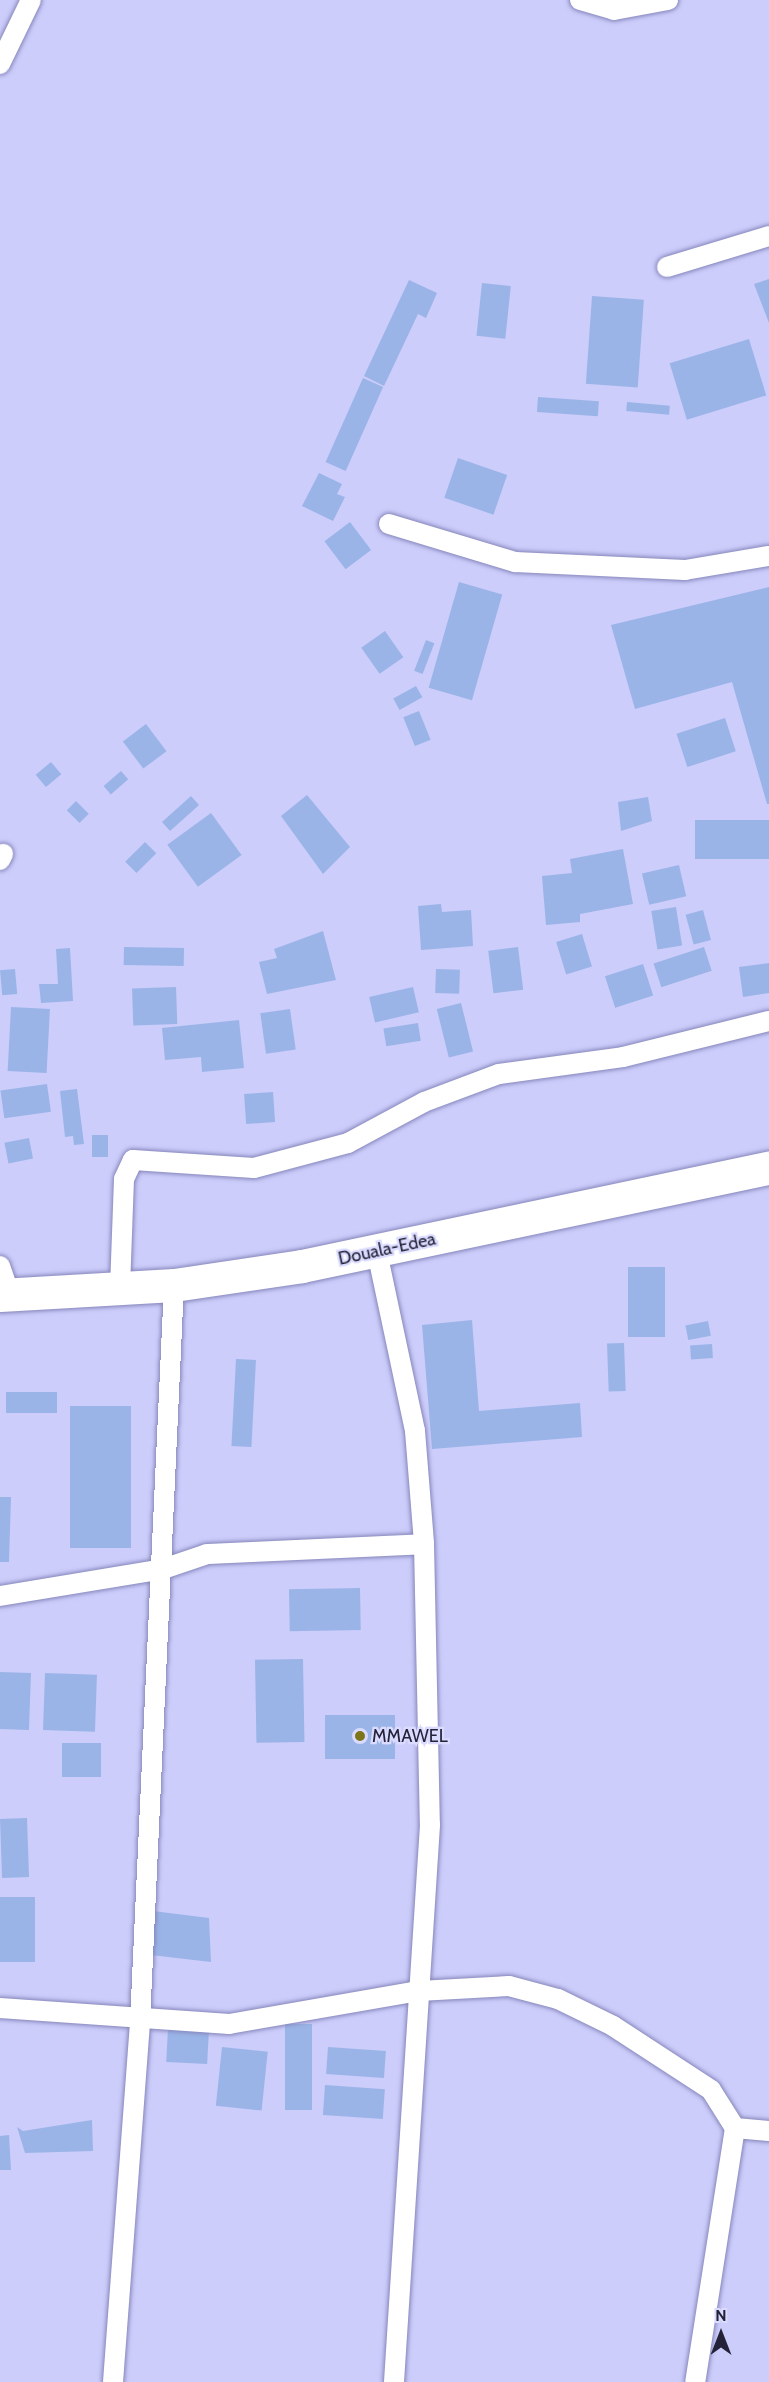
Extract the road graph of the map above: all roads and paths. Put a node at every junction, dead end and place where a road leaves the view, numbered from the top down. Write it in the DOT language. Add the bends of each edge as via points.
graph roads {
  1 [pos="31,0"];
  2 [pos="580,0"];
  3 [pos="668,0"];
  4 [pos="0,64"];
  5 [pos="769,237"];
  6 [pos="668,267"];
  7 [pos="389,524"];
  8 [pos="769,556"];
  9 [pos="769,1021"];
  10 [pos="769,1168"];
  11 [pos="377,1252"];
  12 [pos="3,1285"];
  13 [pos="174,1285"];
  14 [pos="120,1288"];
  15 [pos="424,1544"];
  16 [pos="163,1569"];
  17 [pos="0,1596"];
  18 [pos="418,1991"];
  19 [pos="0,2008"];
  20 [pos="140,2022"];
  21 [pos="735,2128"];
  22 [pos="769,2131"];
  23 [pos="113,2382"];
  24 [pos="394,2382"];
  25 [pos="695,2382"];
  1 -- 4 [label="street"];
  2 -- 3 [label="street" via="614,10"];
  5 -- 6 [label="street"];
  7 -- 8 [label="street" via="515,562 685,570"];
  9 -- 14 [label="street" via="623,1057 499,1074 424,1102 348,1143 254,1168 133,1160 124,1179"];
  10 -- 11 [label="highway, Douala-Edea"];
  11 -- 13 [label="highway, Douala-Edea"];
  11 -- 15 [label="street" via="415,1431"];
  12 -- 14 [label="highway, Douala-Edea"];
  13 -- 14 [label="highway, Douala-Edea"];
  13 -- 16 [label="street"];
  15 -- 16 [label="street" via="207,1554"];
  15 -- 18 [label="street" via="430,1825"];
  16 -- 17 [label="street"];
  16 -- 20 [label="street"];
  18 -- 20 [label="street" via="229,2024"];
  18 -- 21 [label="street" via="509,1986 558,1999 613,2026 711,2090"];
  18 -- 24 [label="street"];
  19 -- 20 [label="street"];
  20 -- 23 [label="street"];
  21 -- 22 [label="street"];
  21 -- 25 [label="street"];
}
